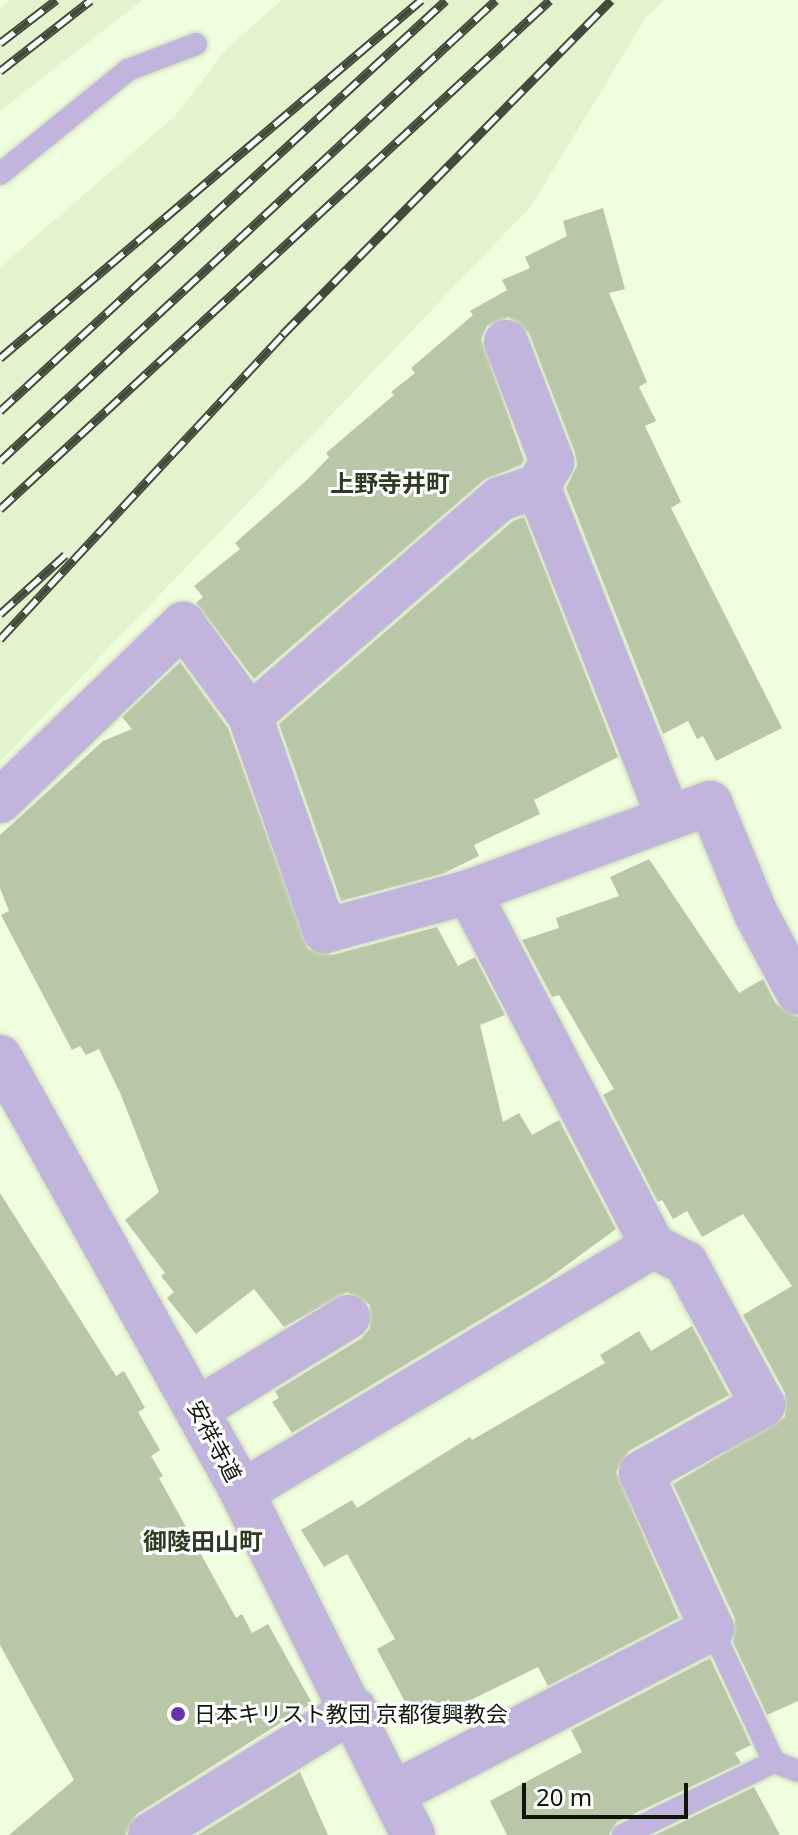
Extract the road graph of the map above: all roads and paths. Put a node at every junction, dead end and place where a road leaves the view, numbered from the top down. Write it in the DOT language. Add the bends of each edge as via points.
graph roads {
  1 [pos="196,44"];
  2 [pos="0,174"];
  3 [pos="506,342"];
  4 [pos="538,486"];
  5 [pos="250,716"];
  6 [pos="0,801"];
  7 [pos="669,818"];
  8 [pos="469,892"];
  9 [pos="798,992"];
  10 [pos="0,1057"];
  11 [pos="653,1246"];
  12 [pos="348,1317"];
  13 [pos="198,1409"];
  14 [pos="242,1492"];
  15 [pos="712,1629"];
  16 [pos="354,1709"];
  17 [pos="774,1762"];
  18 [pos="798,1771"];
  19 [pos="394,1793"];
  20 [pos="150,1835"];
  21 [pos="413,1835"];
  22 [pos="623,1835"];
  1 -- 2 [label="lane" via="128,70"];
  3 -- 4 [label="street" via="552,462"];
  4 -- 5 [label="street" via="500,499"];
  4 -- 7 [label="street"];
  5 -- 6 [label="street" via="183,624"];
  5 -- 8 [label="street" via="325,931"];
  7 -- 8 [label="street"];
  7 -- 9 [label="street" via="710,803 756,914"];
  8 -- 11 [label="street"];
  10 -- 13 [label="street, 安祥寺道"];
  11 -- 14 [label="street"];
  11 -- 15 [label="street" via="686,1263 763,1405 641,1473"];
  12 -- 13 [label="street"];
  13 -- 14 [label="street, 安祥寺道"];
  14 -- 16 [label="street, 安祥寺道"];
  15 -- 17 [label="lane"];
  15 -- 19 [label="street"];
  16 -- 19 [label="street, 安祥寺道"];
  16 -- 20 [label="street"];
  17 -- 18 [label="lane"];
  17 -- 22 [label="lane"];
  19 -- 21 [label="street, 安祥寺道"];
}
